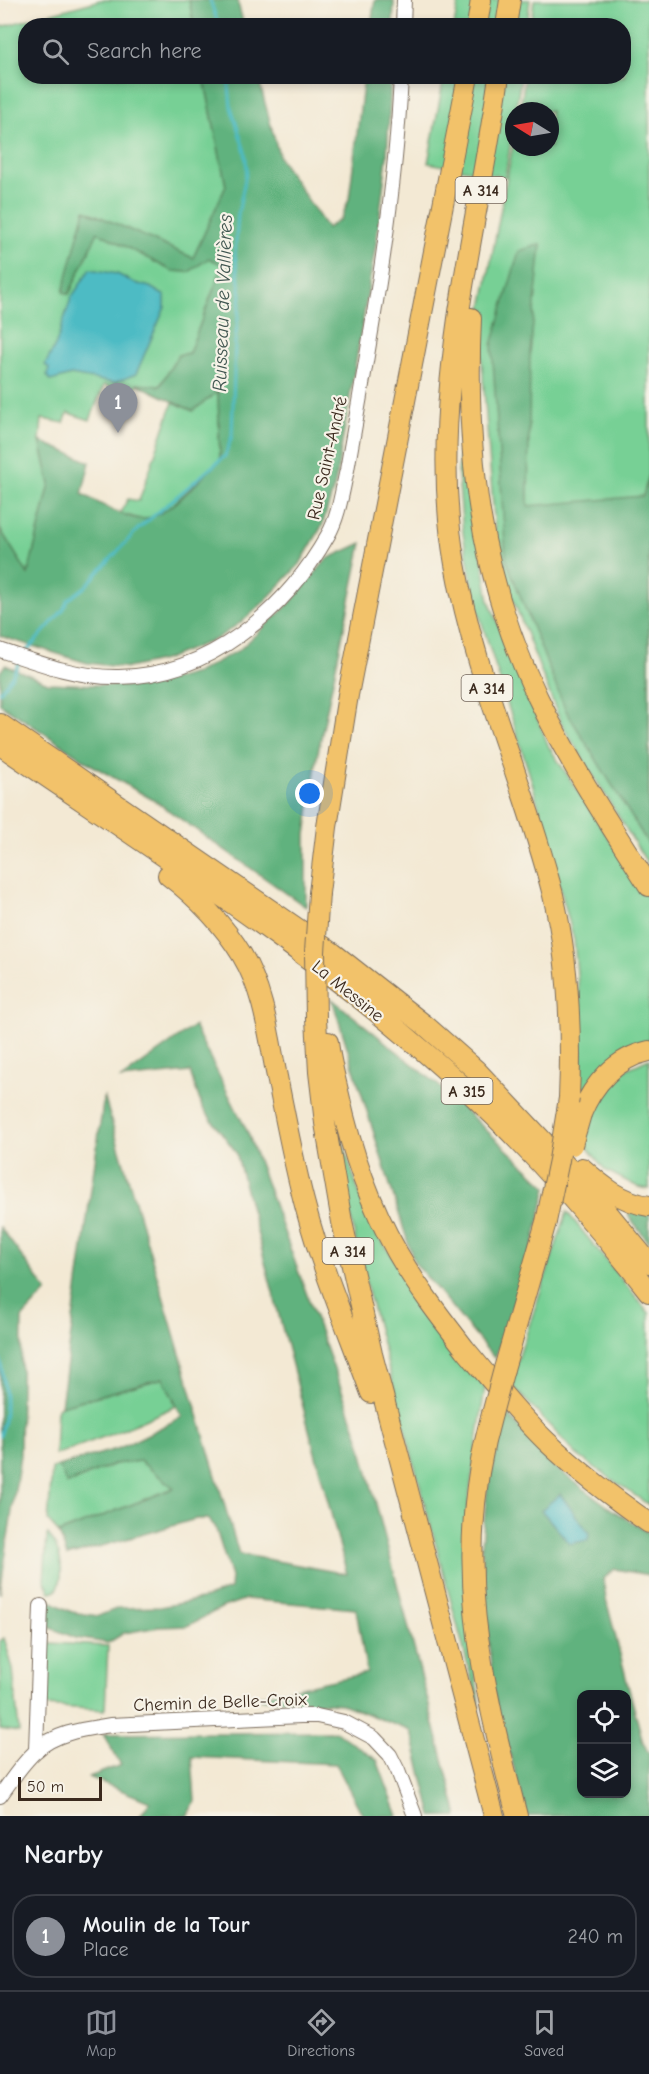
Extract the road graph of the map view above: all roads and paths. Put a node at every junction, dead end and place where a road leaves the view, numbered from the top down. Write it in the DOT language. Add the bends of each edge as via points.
graph roads {
  1 [pos="404,0"];
  2 [pos="481,0"];
  3 [pos="510,0"];
  4 [pos="403,18"];
  5 [pos="478,18"];
  6 [pos="507,18"];
  7 [pos="401,84"];
  8 [pos="466,84"];
  9 [pos="498,84"];
  10 [pos="466,272"];
  11 [pos="1,650"];
  12 [pos="0,724"];
  13 [pos="0,745"];
  14 [pos="35,758"];
  15 [pos="92,808"];
  16 [pos="649,886"];
  17 [pos="321,1022"];
  18 [pos="649,1051"];
  19 [pos="477,1071"];
  20 [pos="649,1206"];
  21 [pos="549,1226"];
  22 [pos="649,1263"];
  23 [pos="649,1292"];
  24 [pos="405,1479"];
  25 [pos="649,1523"];
  26 [pos="41,1606"];
  27 [pos="36,1750"];
  28 [pos="0,1796"];
  29 [pos="415,1816"];
  30 [pos="494,1816"];
  31 [pos="517,1816"];
  1 -- 4 [label="street"];
  2 -- 5 [label="highway"];
  3 -- 6 [label="highway"];
  7 -- 11 [label="street, Rue Saint-André" via="385,245 347,470 329,534 312,560 268,612 234,640 169,670 143,676 92,675"];
  8 -- 17 [label="highway, A 314, bridge" via="348,695 315,952"];
  9 -- 10 [label="highway, A 314"];
  10 -- 16 [label="highway" via="471,311 471,441 480,517 504,614 538,699 589,791"];
  10 -- 21 [label="highway, A 314, bridge" via="448,423 449,519 455,564 475,649 553,898 568,985 569,1098"];
  12 -- 14 [label="highway, La Messine / A 315"];
  13 -- 14 [label="highway, La Messine / A 315"];
  14 -- 15 [label="highway, La Messine / A 315"];
  14 -- 19 [label="highway, La Messine / A 315" via="333,953"];
  15 -- 23 [label="highway, La Messine / A 315" via="328,974 458,1082 522,1145"];
  15 -- 24 [label="highway" via="207,908 231,938 252,975 264,1011 306,1212 387,1447"];
  17 -- 24 [label="highway, A 314" via="319,1072 342,1222"];
  17 -- 25 [label="highway" via="359,1168 397,1252 420,1289 538,1432 594,1483"];
  18 -- 21 [label="highway, bridge" via="628,1058 596,1086 581,1114"];
  19 -- 20 [label="highway" via="592,1177 627,1200"];
  19 -- 22 [label="highway, La Messine / A 315" via="590,1191"];
  21 -- 31 [label="highway, A 314, bridge" via="504,1369 481,1459 471,1551 474,1617 486,1687"];
  24 -- 30 [label="highway, A 314"];
  26 -- 27 [label="street"];
  27 -- 28 [label="street, Chemin de Belle-Croix"];
  27 -- 29 [label="street, Chemin de Belle-Croix" via="70,1732 111,1725 301,1716 332,1719 374,1738 390,1755"];
}
